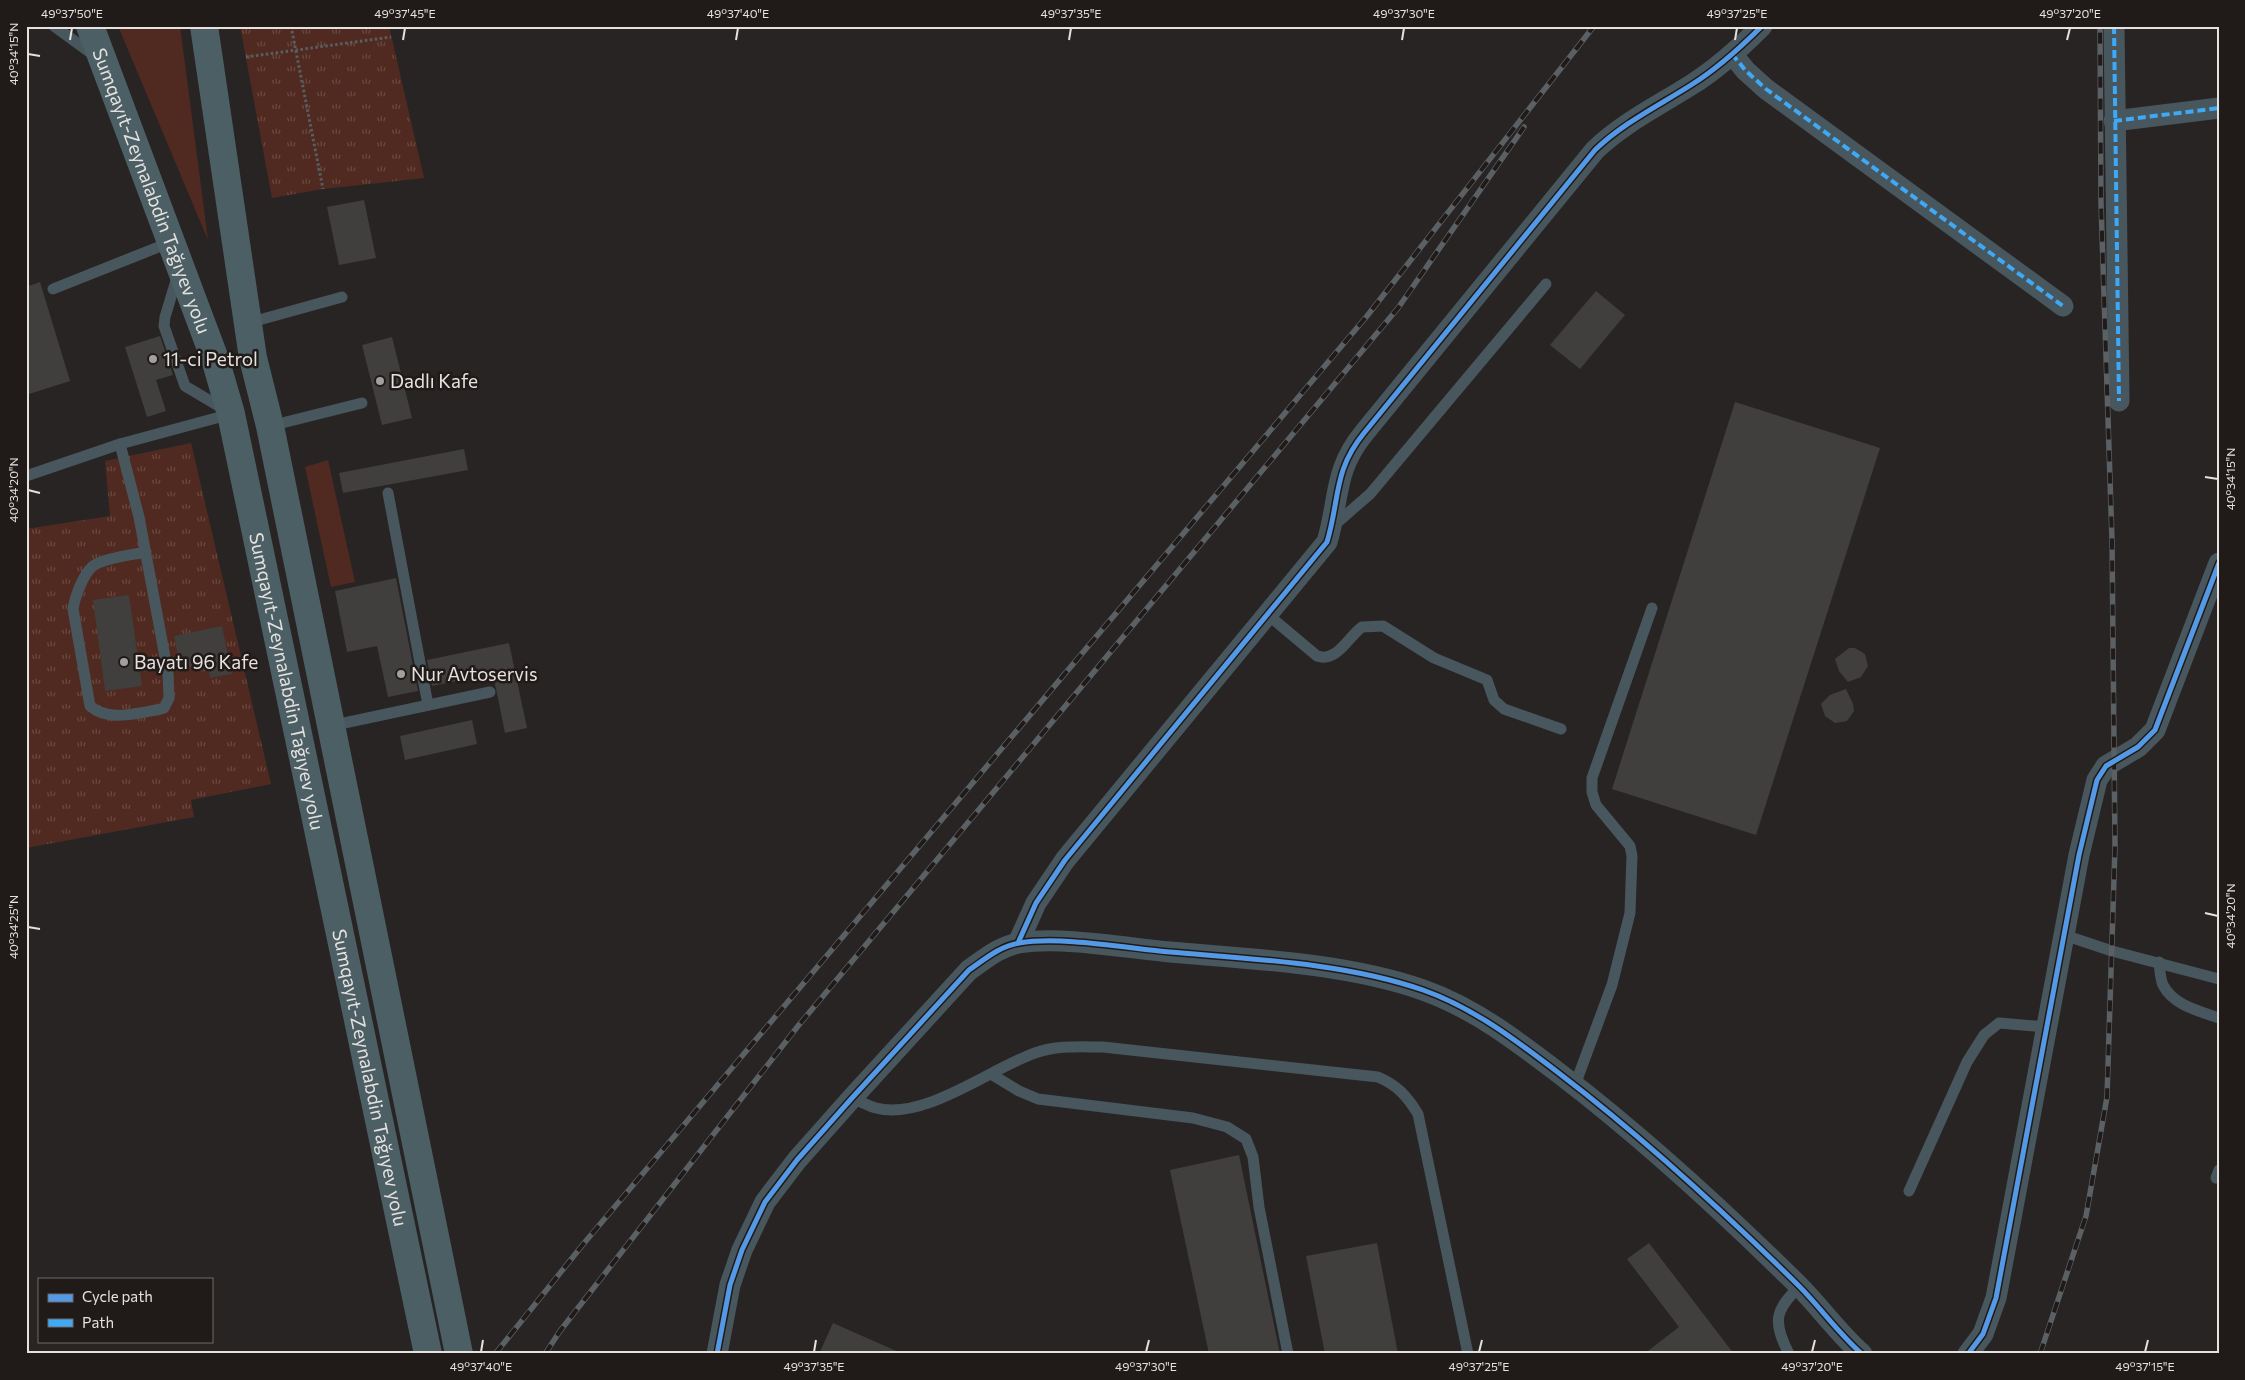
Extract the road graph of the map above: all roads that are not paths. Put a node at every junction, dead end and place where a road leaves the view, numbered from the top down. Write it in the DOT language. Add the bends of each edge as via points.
graph roads {
  1 [pos="54,26"];
  2 [pos="90,26"];
  3 [pos="204,26"];
  4 [pos="1762,26"];
  5 [pos="2114,26"];
  6 [pos="1732,54"];
  7 [pos="104,63"];
  8 [pos="2219,108"];
  9 [pos="2114,120"];
  10 [pos="171,242"];
  11 [pos="180,267"];
  12 [pos="1546,284"];
  13 [pos="53,289"];
  14 [pos="342,297"];
  15 [pos="2063,306"];
  16 [pos="248,323"];
  17 [pos="2119,401"];
  18 [pos="362,403"];
  19 [pos="231,414"];
  20 [pos="270,426"];
  21 [pos="120,444"];
  22 [pos="26,476"];
  23 [pos="388,493"];
  24 [pos="1331,528"];
  25 [pos="146,552"];
  26 [pos="2219,563"];
  27 [pos="1652,608"];
  28 [pos="1267,614"];
  29 [pos="490,692"];
  30 [pos="428,705"];
  31 [pos="330,726"];
  32 [pos="1561,729"];
  33 [pos="2064,935"];
  34 [pos="1018,943"];
  35 [pos="2159,962"];
  36 [pos="2219,979"];
  37 [pos="2219,1018"];
  38 [pos="2047,1027"];
  39 [pos="991,1074"];
  40 [pos="1574,1085"];
  41 [pos="852,1098"];
  42 [pos="1909,1191"];
  43 [pos="1799,1287"];
  44 [pos="428,1354"];
  45 [pos="459,1354"];
  46 [pos="717,1354"];
  47 [pos="1288,1354"];
  48 [pos="1468,1354"];
  49 [pos="1789,1354"];
  50 [pos="1862,1354"];
  51 [pos="1968,1354"];
  1 -- 7 [label="lane"];
  2 -- 7 [label="main road, Sumqayıt-Zeynalabdin Tağıyev yolu"];
  3 -- 16 [label="main road, Sumqayıt-Zeynalabdin Tağıyev yolu"];
  4 -- 6 [label="street"];
  5 -- 9 [label="street"];
  6 -- 15 [label="street" via="1766,89"];
  6 -- 24 [label="street" via="1693,84 1613,132 1595,150 1352,448 1340,476"];
  7 -- 10 [label="main road, Sumqayıt-Zeynalabdin Tağıyev yolu"];
  8 -- 9 [label="street"];
  9 -- 17 [label="street"];
  10 -- 11 [label="main road, Sumqayıt-Zeynalabdin Tağıyev yolu"];
  10 -- 13 [label="lane"];
  11 -- 19 [label="main road, Sumqayıt-Zeynalabdin Tağıyev yolu" via="216,362"];
  11 -- 19 [label="lane" via="164,326 185,386"];
  12 -- 24 [label="lane" via="1370,494"];
  14 -- 16 [label="lane"];
  16 -- 20 [label="main road, Sumqayıt-Zeynalabdin Tağıyev yolu"];
  18 -- 20 [label="lane"];
  19 -- 21 [label="lane"];
  19 -- 44 [label="main road, Sumqayıt-Zeynalabdin Tağıyev yolu"];
  20 -- 31 [label="main road, Sumqayıt-Zeynalabdin Tağıyev yolu"];
  21 -- 22 [label="lane"];
  21 -- 25 [label="lane"];
  23 -- 30 [label="lane"];
  24 -- 28 [label="street" via="1327,542 1315,559"];
  25 -- 25 [label="lane" via="168,673 169,698 164,708 158,710 109,716 90,706 73,609 76,594 92,567"];
  26 -- 33 [label="street" via="2155,730 2138,747 2106,766 2097,780"];
  27 -- 40 [label="lane" via="1592,778 1596,805 1630,846 1630,913 1612,986"];
  28 -- 32 [label="lane" via="1323,658 1336,653 1362,626 1382,626 1434,658 1488,680 1494,700 1504,709"];
  28 -- 34 [label="street" via="1065,860 1036,903"];
  29 -- 30 [label="lane"];
  30 -- 31 [label="lane"];
  31 -- 45 [label="main road, Sumqayıt-Zeynalabdin Tağıyev yolu"];
  33 -- 35 [label="lane"];
  33 -- 38 [label="street"];
  34 -- 40 [label="street" via="1061,942 1249,959 1368,974 1423,990 1470,1010 1516,1040"];
  34 -- 41 [label="street" via="995,952 969,970"];
  35 -- 36 [label="lane"];
  35 -- 37 [label="lane" via="2162,984 2172,996 2180,1003"];
  38 -- 42 [label="lane" via="1999,1023 1984,1035 1967,1062"];
  38 -- 51 [label="street" via="1996,1298 1983,1334"];
  39 -- 41 [label="lane" via="923,1106 877,1108"];
  39 -- 47 [label="lane" via="1038,1099 1193,1118 1227,1127 1246,1139 1253,1157 1259,1207"];
  39 -- 48 [label="lane" via="1035,1053 1064,1046 1103,1047 1378,1077 1392,1083 1409,1099 1418,1114"];
  40 -- 43 [label="street" via="1681,1174"];
  41 -- 46 [label="street" via="765,1202 742,1250 730,1285"];
  43 -- 49 [label="lane" via="1784,1301 1778,1316 1779,1330"];
  43 -- 50 [label="street"];
}
